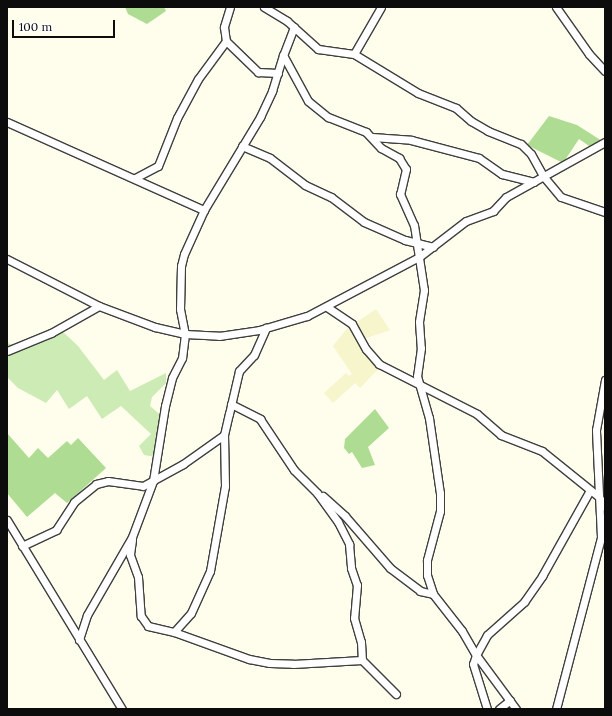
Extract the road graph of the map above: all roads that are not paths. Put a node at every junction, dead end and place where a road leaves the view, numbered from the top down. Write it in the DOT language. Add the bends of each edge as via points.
graph roads {
  1 [pos="230,7"];
  2 [pos="264,7"];
  3 [pos="381,7"];
  4 [pos="556,7"];
  5 [pos="294,27"];
  6 [pos="226,41"];
  7 [pos="354,54"];
  8 [pos="282,55"];
  9 [pos="605,71"];
  10 [pos="278,73"];
  11 [pos="7,122"];
  12 [pos="372,137"];
  13 [pos="605,142"];
  14 [pos="242,146"];
  15 [pos="544,177"];
  16 [pos="135,178"];
  17 [pos="534,182"];
  18 [pos="204,210"];
  19 [pos="605,212"];
  20 [pos="418,243"];
  21 [pos="433,247"];
  22 [pos="419,257"];
  23 [pos="7,259"];
  24 [pos="99,306"];
  25 [pos="327,307"];
  26 [pos="266,328"];
  27 [pos="185,334"];
  28 [pos="7,351"];
  29 [pos="605,380"];
  30 [pos="418,383"];
  31 [pos="231,404"];
  32 [pos="224,436"];
  33 [pos="154,481"];
  34 [pos="590,490"];
  35 [pos="317,493"];
  36 [pos="599,498"];
  37 [pos="605,507"];
  38 [pos="7,520"];
  39 [pos="132,537"];
  40 [pos="22,546"];
  41 [pos="433,594"];
  42 [pos="174,632"];
  43 [pos="79,640"];
  44 [pos="476,655"];
  45 [pos="362,660"];
  46 [pos="396,694"];
  47 [pos="510,700"];
  48 [pos="122,709"];
  49 [pos="487,709"];
  50 [pos="499,709"];
  51 [pos="516,709"];
  52 [pos="556,709"];
  1 -- 6 [label="street" via="224,27"];
  2 -- 5 [label="street"];
  3 -- 7 [label="street"];
  4 -- 9 [label="street" via="586,50"];
  5 -- 7 [label="street" via="318,49"];
  5 -- 8 [label="street"];
  6 -- 10 [label="street" via="258,72"];
  6 -- 16 [label="street" via="198,79 177,118 158,166"];
  7 -- 15 [label="street" via="418,93 456,108 471,122 522,144"];
  8 -- 10 [label="street"];
  8 -- 12 [label="street" via="313,107 328,117 356,127"];
  10 -- 14 [label="street" via="260,117"];
  11 -- 16 [label="street"];
  12 -- 17 [label="street" via="411,140 464,154 482,160 502,174"];
  12 -- 20 [label="street" via="381,148 405,164 400,194 413,219"];
  13 -- 15 [label="street"];
  14 -- 18 [label="street"];
  14 -- 20 [label="street" via="270,158 305,185 330,197 359,220"];
  15 -- 17 [label="street"];
  15 -- 19 [label="street" via="561,197"];
  16 -- 18 [label="street"];
  17 -- 21 [label="street" via="506,197 493,211 466,221"];
  18 -- 27 [label="street" via="181,266 180,310"];
  20 -- 21 [label="street"];
  20 -- 22 [label="street"];
  21 -- 22 [label="street"];
  22 -- 25 [label="street"];
  22 -- 30 [label="street" via="424,290 419,322 421,348"];
  23 -- 24 [label="street"];
  24 -- 27 [label="street" via="150,326"];
  24 -- 28 [label="street" via="51,333"];
  25 -- 26 [label="street" via="303,318"];
  25 -- 30 [label="street" via="352,324 366,349 379,364"];
  26 -- 27 [label="street" via="220,336"];
  26 -- 31 [label="street" via="254,356 240,371"];
  27 -- 33 [label="street" via="182,358 172,378 165,406"];
  29 -- 36 [label="street" via="596,430"];
  30 -- 34 [label="street" via="477,414 501,435 542,451"];
  30 -- 41 [label="street" via="428,418 440,493 440,511 427,560 427,575"];
  31 -- 32 [label="street"];
  31 -- 35 [label="street" via="260,419 294,470"];
  32 -- 33 [label="street"];
  32 -- 42 [label="street" via="225,486 210,571 191,613"];
  33 -- 39 [label="street"];
  33 -- 40 [label="street" via="137,487 108,481 96,484 74,502 56,530"];
  34 -- 36 [label="street"];
  34 -- 44 [label="street" via="542,576 524,602 486,635"];
  35 -- 41 [label="street" via="346,516 390,568 420,591"];
  35 -- 45 [label="street" via="338,522 349,544 351,568 357,585 354,618"];
  36 -- 37 [label="street"];
  36 -- 52 [label="street" via="601,524 598,552"];
  38 -- 40 [label="street"];
  39 -- 42 [label="street" via="130,555 138,577 142,620 148,626"];
  39 -- 43 [label="street" via="87,615"];
  40 -- 43 [label="street"];
  41 -- 44 [label="street" via="462,631"];
  42 -- 45 [label="street" via="249,659 270,663"];
  43 -- 48 [label="street"];
  44 -- 47 [label="street"];
  44 -- 49 [label="street" via="473,664"];
  45 -- 46 [label="street"];
  47 -- 50 [label="street"];
  47 -- 51 [label="street"];
}
